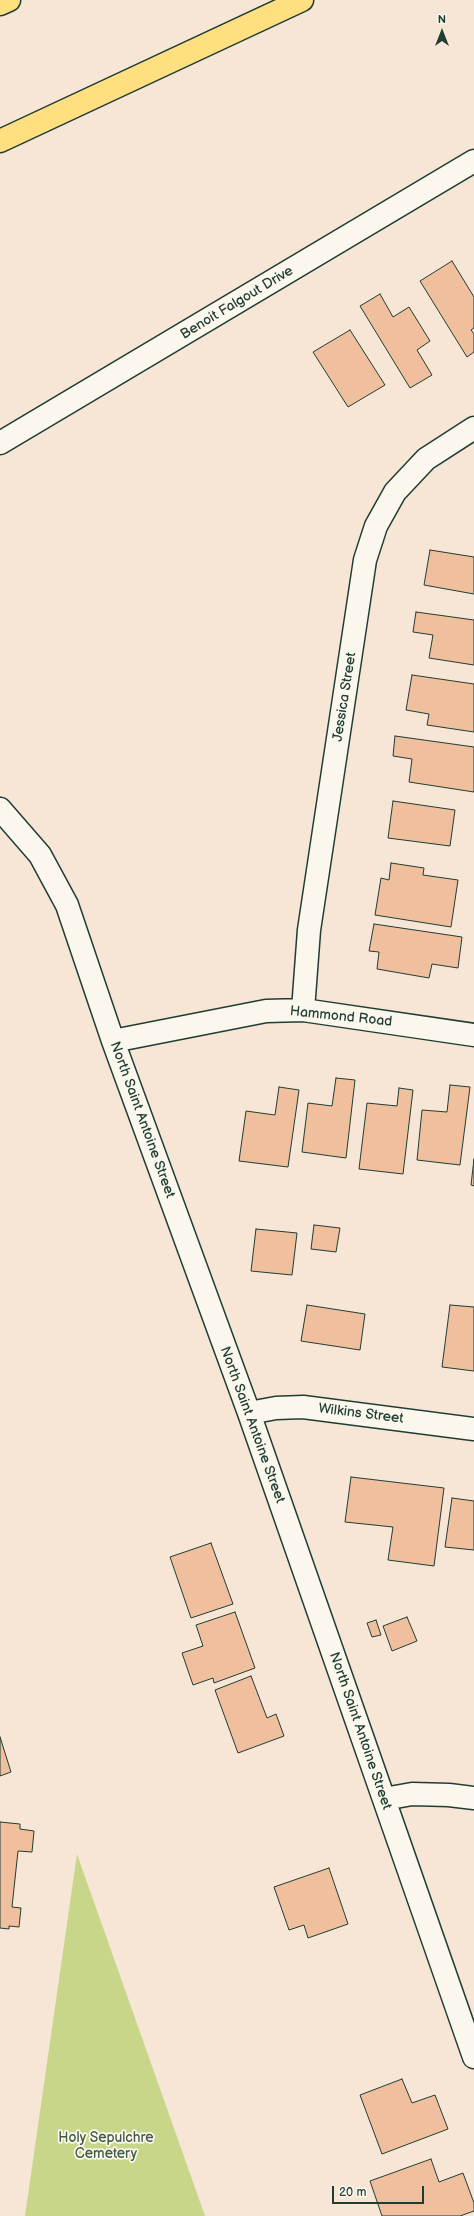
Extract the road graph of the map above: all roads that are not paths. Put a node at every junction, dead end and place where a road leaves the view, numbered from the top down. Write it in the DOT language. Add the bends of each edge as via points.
graph roads {
  1 [pos="10,0"];
  2 [pos="302,0"];
  3 [pos="0,4"];
  4 [pos="0,141"];
  5 [pos="474,161"];
  6 [pos="474,428"];
  7 [pos="0,443"];
  8 [pos="0,809"];
  9 [pos="303,1010"];
  10 [pos="474,1035"];
  11 [pos="114,1041"];
  12 [pos="249,1413"];
  13 [pos="474,1429"];
  14 [pos="474,1798"];
  15 [pos="384,1799"];
  16 [pos="474,2057"];
  1 -- 3 [label="highway"];
  2 -- 4 [label="highway"];
  5 -- 7 [label="street, Benoit Falgout Drive"];
  6 -- 9 [label="street, Jessica Street" via="426,459 395,492 376,526 365,560 309,930"];
  8 -- 11 [label="street, North Saint Antoine Street" via="40,855 67,905"];
  9 -- 10 [label="street, Hammond Road"];
  9 -- 11 [label="street, Hammond Road" via="266,1011"];
  11 -- 12 [label="street, North Saint Antoine Street"];
  12 -- 13 [label="street, Wilkins Street" via="303,1407"];
  12 -- 15 [label="street, North Saint Antoine Street"];
  14 -- 15 [label="street" via="412,1794"];
  15 -- 16 [label="street, North Saint Antoine Street"];
}
